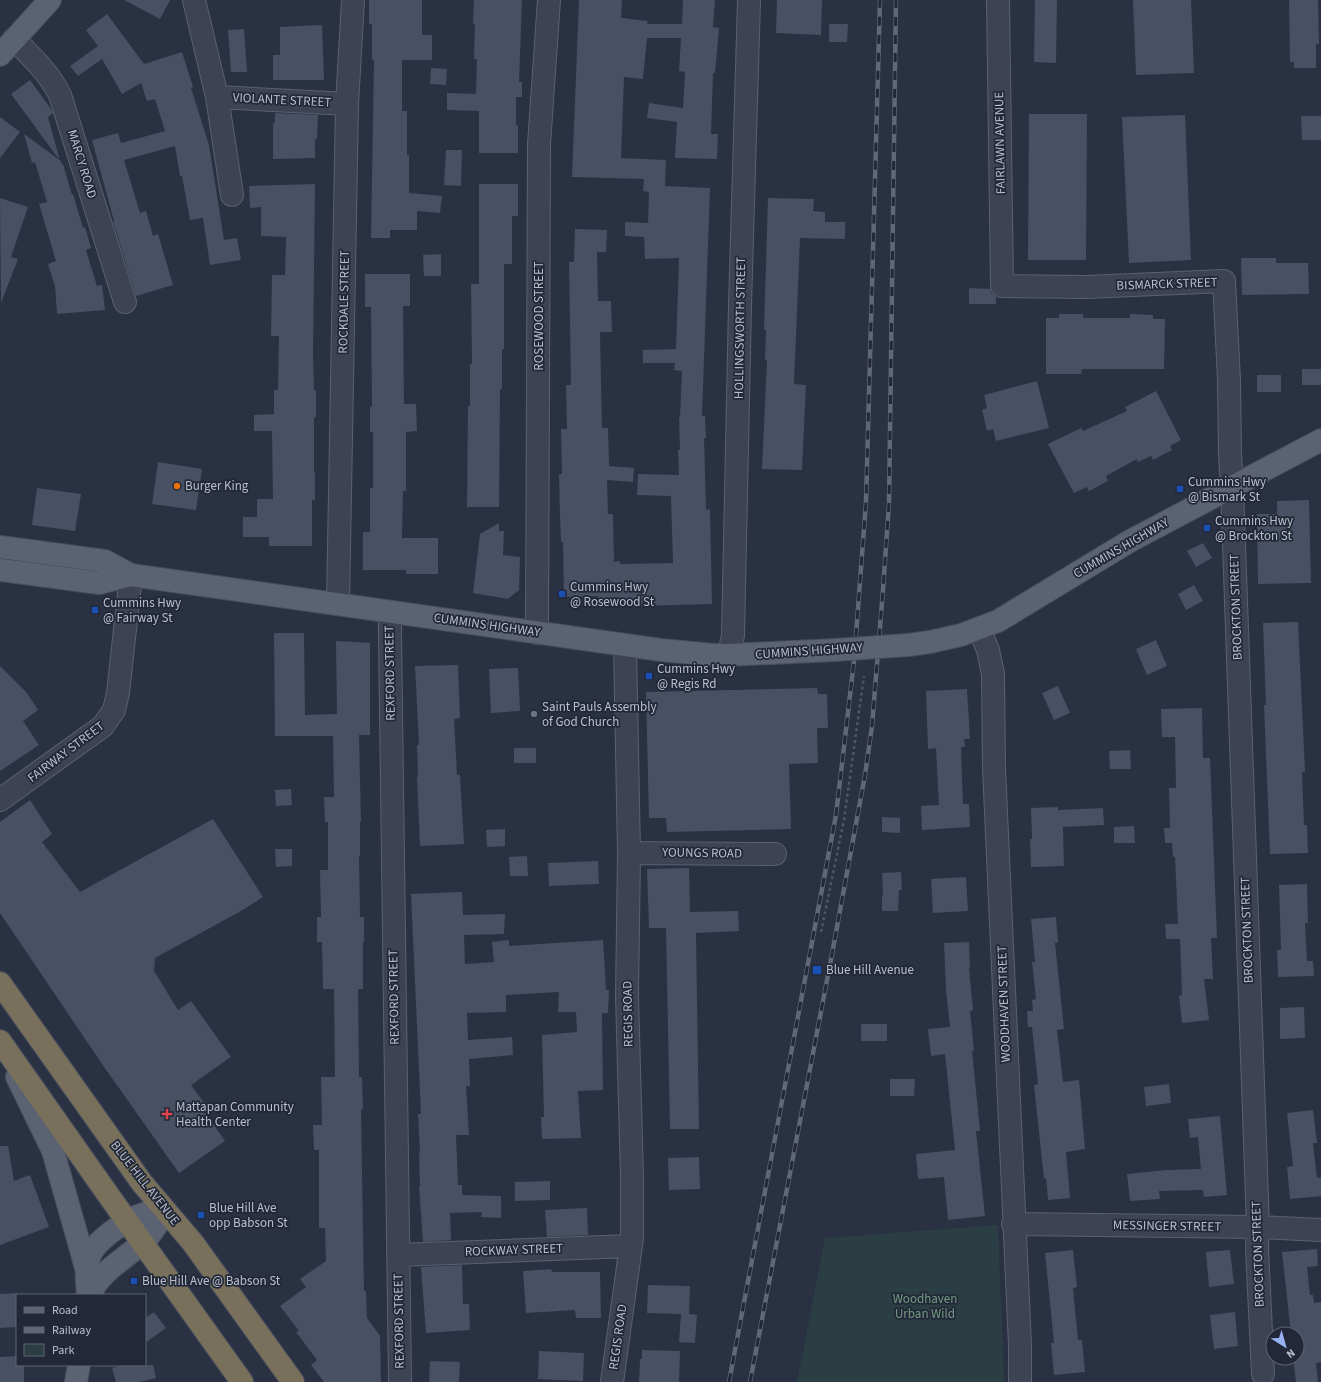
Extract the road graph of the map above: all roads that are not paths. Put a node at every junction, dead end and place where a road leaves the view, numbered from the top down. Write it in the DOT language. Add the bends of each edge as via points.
graph roads {
  1 [pos="50,0"];
  2 [pos="194,0"];
  3 [pos="353,0"];
  4 [pos="548,0"];
  5 [pos="749,0"];
  6 [pos="998,0"];
  7 [pos="7,47"];
  8 [pos="217,97"];
  9 [pos="347,104"];
  10 [pos="232,195"];
  11 [pos="1002,286"];
  12 [pos="126,302"];
  13 [pos="1321,440"];
  14 [pos="1232,487"];
  15 [pos="0,547"];
  16 [pos="0,570"];
  17 [pos="131,575"];
  18 [pos="338,604"];
  19 [pos="390,612"];
  20 [pos="979,629"];
  21 [pos="537,633"];
  22 [pos="625,645"];
  23 [pos="729,655"];
  24 [pos="0,800"];
  25 [pos="629,853"];
  26 [pos="775,854"];
  27 [pos="0,983"];
  28 [pos="0,1041"];
  29 [pos="98,1122"];
  30 [pos="70,1141"];
  31 [pos="164,1210"];
  32 [pos="127,1222"];
  33 [pos="1013,1224"];
  34 [pos="1258,1227"];
  35 [pos="1321,1230"];
  36 [pos="142,1243"];
  37 [pos="630,1246"];
  38 [pos="398,1255"];
  39 [pos="86,1268"];
  40 [pos="89,1294"];
  41 [pos="90,1294"];
  42 [pos="79,1366"];
  43 [pos="1263,1374"];
  44 [pos="76,1382"];
  45 [pos="242,1382"];
  46 [pos="293,1382"];
  47 [pos="400,1382"];
  48 [pos="612,1382"];
  49 [pos="1020,1382"];
  1 -- 7 [label="main road"];
  2 -- 8 [label="street, VIOLANTE STREET"];
  3 -- 9 [label="street, ROCKDALE STREET"];
  4 -- 21 [label="street, ROSEWOOD STREET" via="539,144"];
  5 -- 23 [label="street, HOLLINGSWORTH STREET" via="733,635"];
  6 -- 11 [label="street, FAIRLAWN AVENUE"];
  7 -- 12 [label="street, MARCY ROAD" via="31,55 60,95"];
  8 -- 9 [label="street, VIOLANTE STREET"];
  8 -- 10 [label="street, VIOLANTE STREET"];
  9 -- 18 [label="street, ROCKDALE STREET"];
  11 -- 14 [label="street, BISMARCK STREET" via="1087,287 1224,281"];
  13 -- 14 [label="main road, CUMMINS HIGHWAY"];
  14 -- 20 [label="main road, CUMMINS HIGHWAY" via="1130,541 1014,612"];
  14 -- 34 [label="street, BROCKTON STREET"];
  15 -- 17 [label="main road, CUMMINS HIGHWAY" via="105,561"];
  16 -- 17 [label="main road, CUMMINS HIGHWAY" via="99,583"];
  17 -- 18 [label="main road, CUMMINS HIGHWAY"];
  17 -- 24 [label="street, FAIRWAY STREET" via="118,693 110,718 95,733"];
  18 -- 19 [label="main road, CUMMINS HIGHWAY"];
  19 -- 21 [label="main road, CUMMINS HIGHWAY"];
  19 -- 38 [label="street, REXFORD STREET"];
  20 -- 23 [label="main road, CUMMINS HIGHWAY, bridge" via="940,640 908,645"];
  20 -- 33 [label="street, WOODHAVEN STREET" via="988,650 993,674 994,768"];
  21 -- 22 [label="main road, CUMMINS HIGHWAY"];
  22 -- 23 [label="main road, CUMMINS HIGHWAY"];
  22 -- 25 [label="street, REGIS ROAD"];
  25 -- 26 [label="street, YOUNGS ROAD"];
  25 -- 37 [label="street, REGIS ROAD" via="627,996 632,1177"];
  27 -- 29 [label="highway, BLUE HILL AVENUE"];
  28 -- 30 [label="highway"];
  28 -- 39 [label="main road" via="54,1151"];
  29 -- 30 [label="highway"];
  29 -- 31 [label="highway, BLUE HILL AVENUE"];
  30 -- 32 [label="highway"];
  31 -- 32 [label="main road" via="144,1213"];
  31 -- 36 [label="main road" via="155,1228"];
  31 -- 46 [label="highway, BLUE HILL AVENUE" via="193,1243"];
  32 -- 36 [label="highway"];
  32 -- 39 [label="main road" via="94,1248"];
  33 -- 34 [label="street, MESSINGER STREET"];
  33 -- 49 [label="street, WOODHAVEN STREET"];
  34 -- 35 [label="street, MESSINGER STREET"];
  34 -- 43 [label="street, BROCKTON STREET"];
  36 -- 41 [label="main road" via="102,1276"];
  36 -- 45 [label="highway"];
  37 -- 38 [label="street, ROCKWAY STREET"];
  37 -- 48 [label="street, REGIS ROAD"];
  38 -- 47 [label="street, REXFORD STREET"];
  39 -- 40 [label="main road"];
  42 -- 44 [label="main road"];
}
